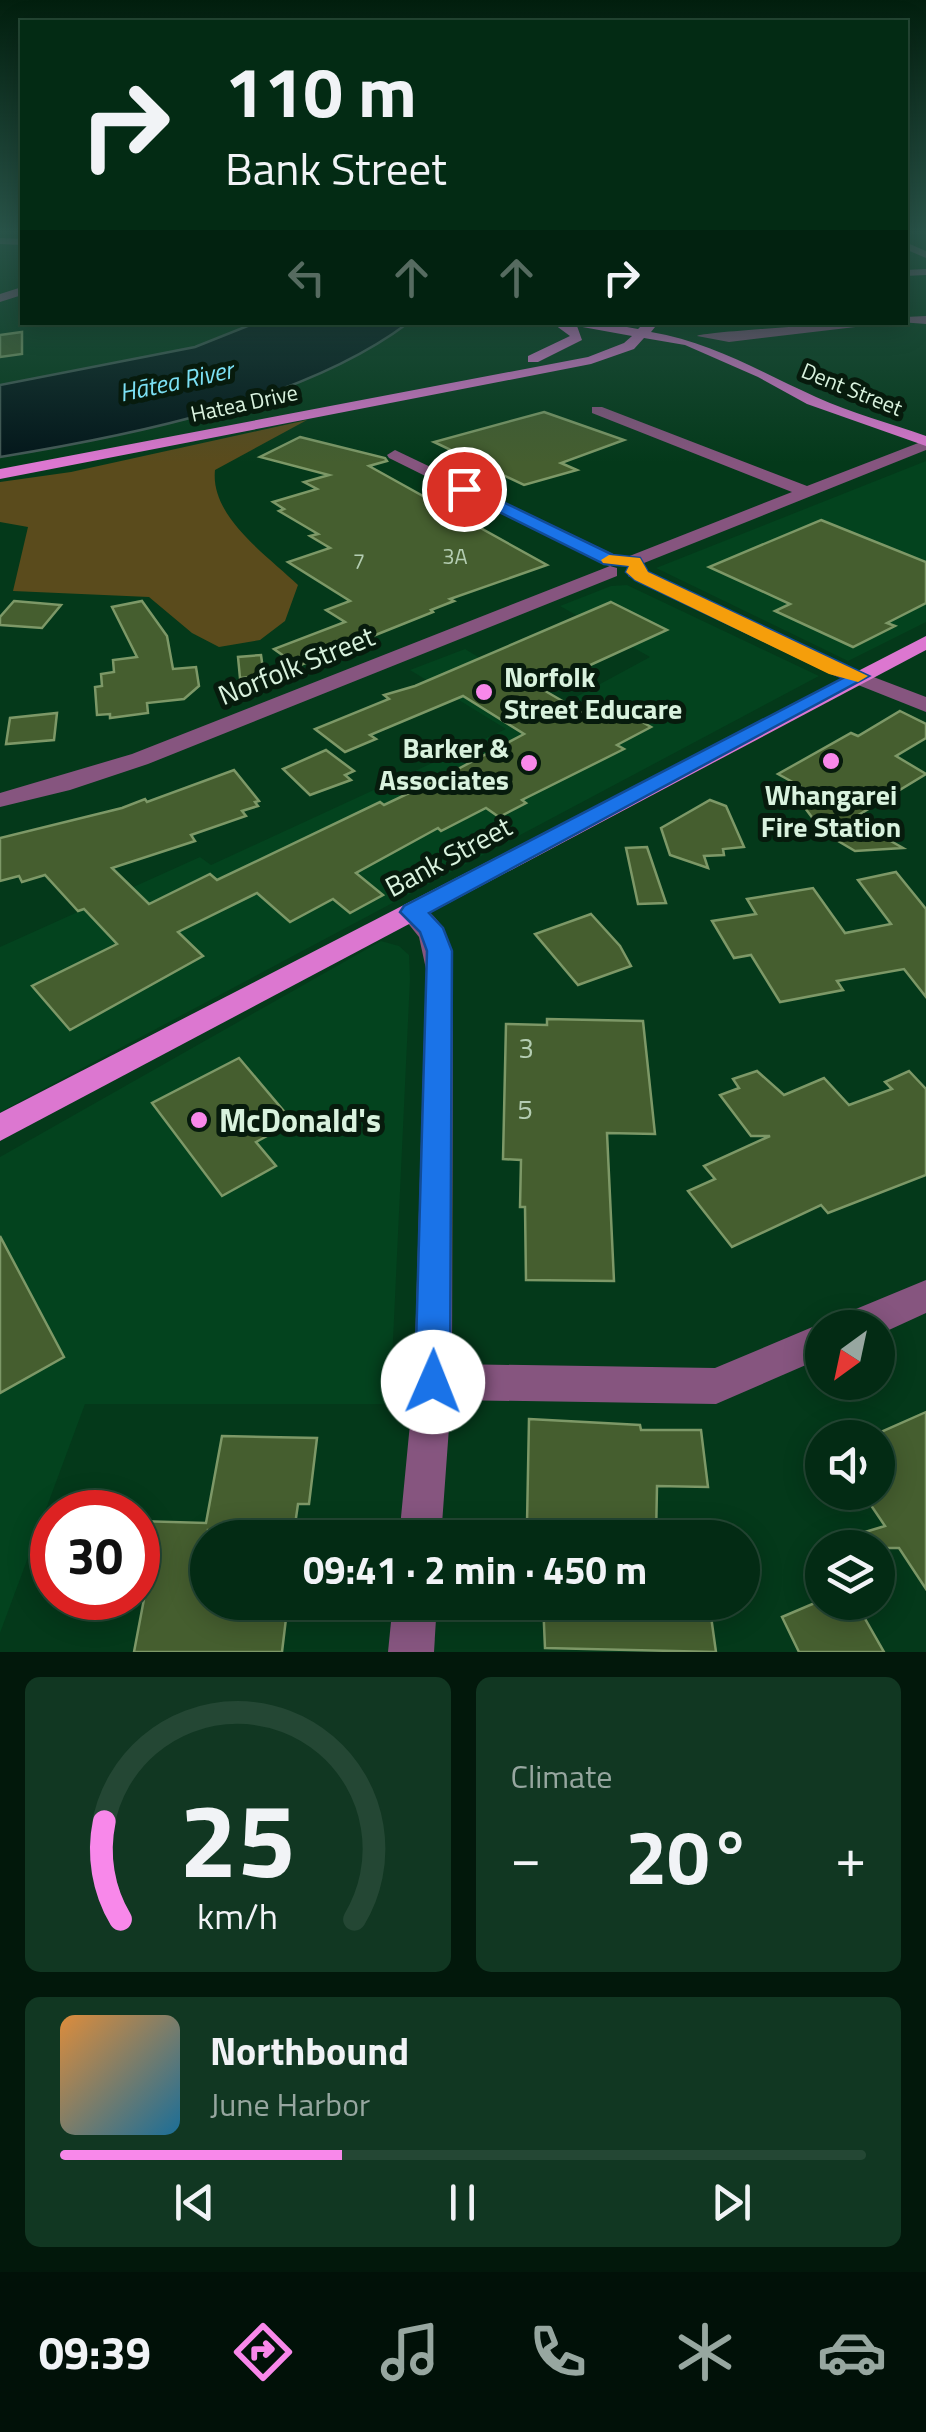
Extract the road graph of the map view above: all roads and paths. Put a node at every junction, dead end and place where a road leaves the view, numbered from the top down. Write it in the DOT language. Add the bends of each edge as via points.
graph roads {
  1 [pos="563,325"];
  2 [pos="621,325"];
  3 [pos="648,325"];
  4 [pos="858,325"];
  5 [pos="673,326"];
  6 [pos="779,332"];
  7 [pos="702,336"];
  8 [pos="731,349"];
  9 [pos="763,374"];
  10 [pos="497,376"];
  11 [pos="597,410"];
  12 [pos="926,443"];
  13 [pos="395,455"];
  14 [pos="0,474"];
  15 [pos="806,492"];
  16 [pos="610,566"];
  17 [pos="635,567"];
  18 [pos="926,642"];
  19 [pos="860,676"];
  20 [pos="926,705"];
  21 [pos="0,800"];
  22 [pos="412,912"];
  23 [pos="0,1128"];
  24 [pos="926,1296"];
  25 [pos="894,1310"];
  26 [pos="805,1347"];
  27 [pos="433,1382"];
  28 [pos="422,1520"];
  29 [pos="414,1620"];
  30 [pos="412,1652"];
  1 -- 10 [label="main road" via="577,332 576,340"];
  2 -- 3 [label="main road"];
  2 -- 10 [label="main road, Hatea Drive" via="579,351"];
  3 -- 5 [label="main road, Dent Street"];
  3 -- 9 [label="main road, Dent Street"];
  3 -- 10 [label="main road, Hatea Drive" via="624,349 600,358"];
  4 -- 6 [label="street"];
  5 -- 7 [label="main road, Dent Street"];
  6 -- 7 [label="street"];
  6 -- 8 [label="street"];
  7 -- 8 [label="main road, Dent Street"];
  8 -- 9 [label="main road, Dent Street"];
  9 -- 12 [label="main road, Dent Street" via="812,401"];
  10 -- 14 [label="main road, Hatea Drive"];
  11 -- 15 [label="street"];
  12 -- 15 [label="street"];
  13 -- 16 [label="street"];
  15 -- 17 [label="street"];
  16 -- 17 [label="street"];
  16 -- 21 [label="street, Norfolk Street" via="112,770"];
  17 -- 19 [label="street" via="836,670"];
  18 -- 19 [label="main road, Bank Street"];
  19 -- 20 [label="street"];
  19 -- 22 [label="main road, Bank Street"];
  22 -- 23 [label="main road, Bank Street"];
  22 -- 27 [label="street" via="431,928 440,951"];
  24 -- 25 [label="street"];
  26 -- 27 [label="street" via="716,1386"];
  27 -- 28 [label="street"];
  29 -- 30 [label="street"];
}
